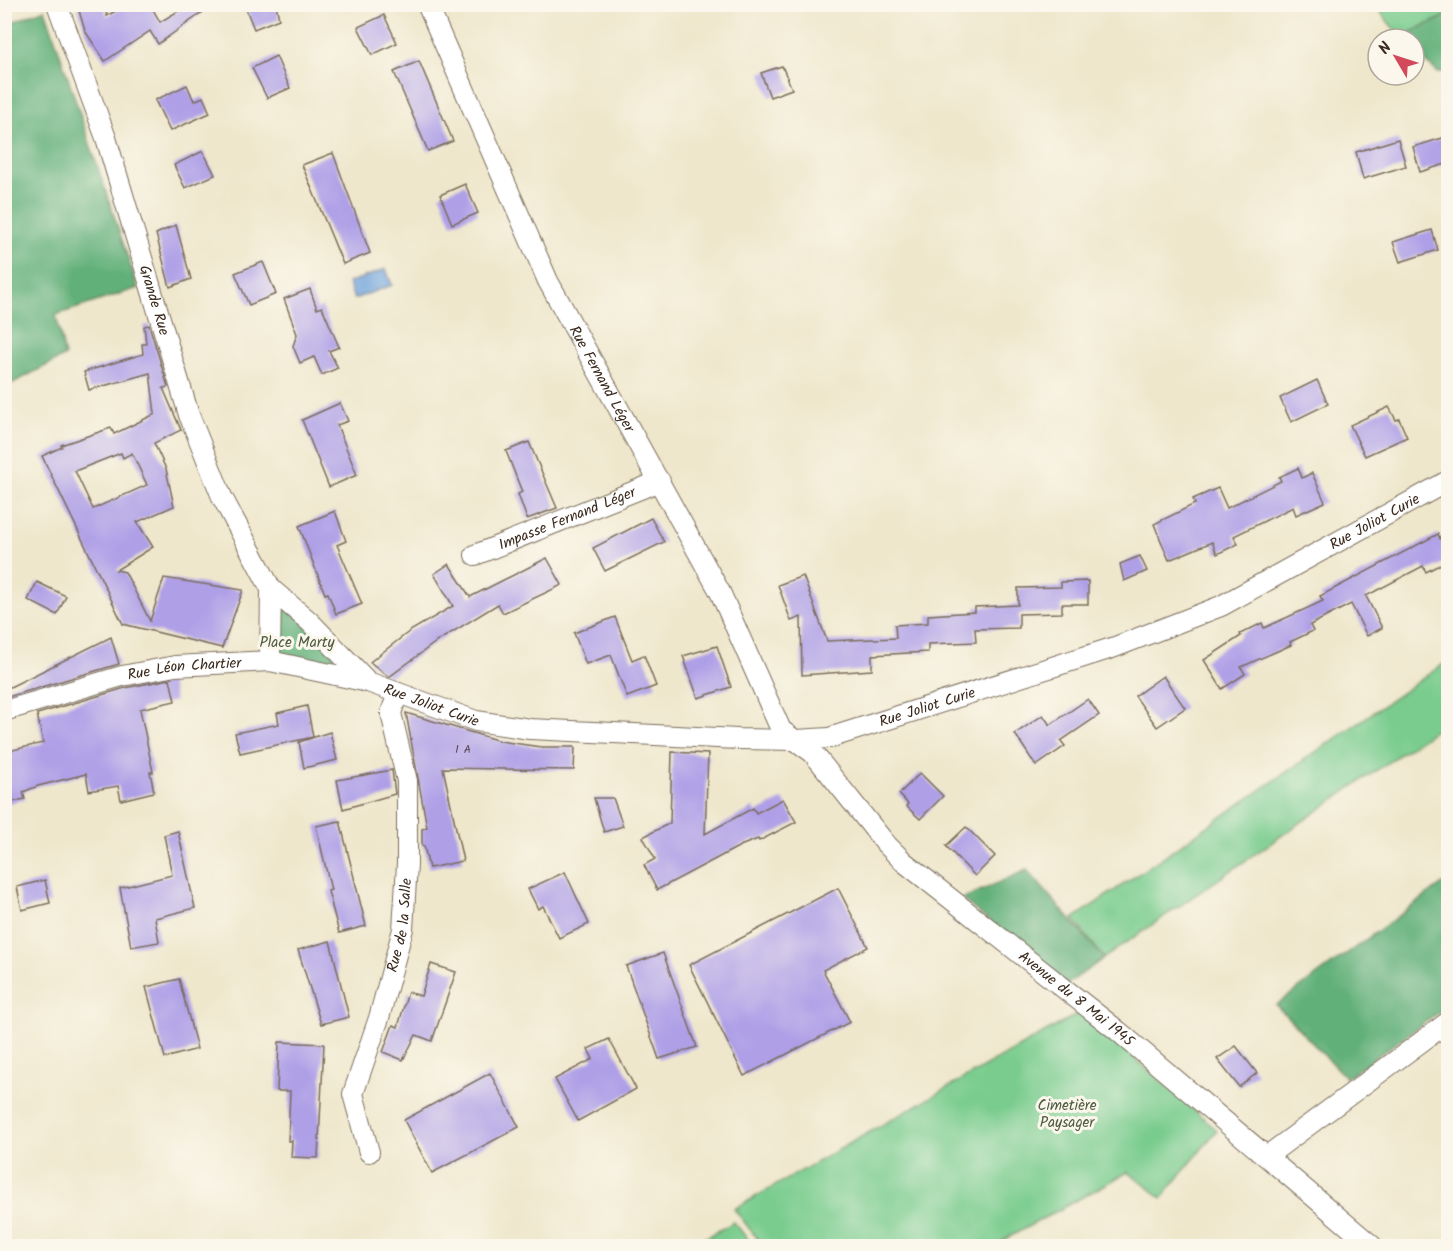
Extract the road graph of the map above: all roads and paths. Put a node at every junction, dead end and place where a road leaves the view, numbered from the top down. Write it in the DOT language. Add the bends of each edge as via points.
graph roads {
  1 [pos="57,4"];
  2 [pos="428,4"];
  3 [pos="660,481"];
  4 [pos="1446,488"];
  5 [pos="475,555"];
  6 [pos="271,589"];
  7 [pos="270,661"];
  8 [pos="368,682"];
  9 [pos="398,693"];
  10 [pos="4,711"];
  11 [pos="796,740"];
  12 [pos="1449,1022"];
  13 [pos="369,1152"];
  14 [pos="1267,1156"];
  15 [pos="1372,1246"];
  1 -- 6 [label="street, Grande Rue" via="106,138 189,415 222,497"];
  2 -- 3 [label="street, Rue Fernand Léger" via="548,281"];
  3 -- 5 [label="street, Impasse Fernand Léger"];
  3 -- 11 [label="street, Rue Fernand Léger" via="720,592 781,730"];
  4 -- 11 [label="street, Rue Joliot Curie" via="1221,606 1115,647 876,725 829,738"];
  6 -- 7 [label="street, Grande Rue"];
  6 -- 8 [label="street, Grande Rue" via="309,621"];
  7 -- 8 [label="street, Rue Léon Chartier"];
  7 -- 10 [label="street, Rue Léon Chartier" via="176,666 122,676"];
  8 -- 9 [label="street, Rue Joliot Curie"];
  9 -- 11 [label="street, Rue Joliot Curie" via="476,721 530,729"];
  9 -- 13 [label="street, Rue de la Salle" via="391,713 407,781 403,929 353,1094"];
  11 -- 14 [label="street, Avenue du 8 Mai 1945" via="813,753 904,862 1118,1031"];
  12 -- 14 [label="street"];
  14 -- 15 [label="street, Avenue du 8 Mai 1945"];
}
